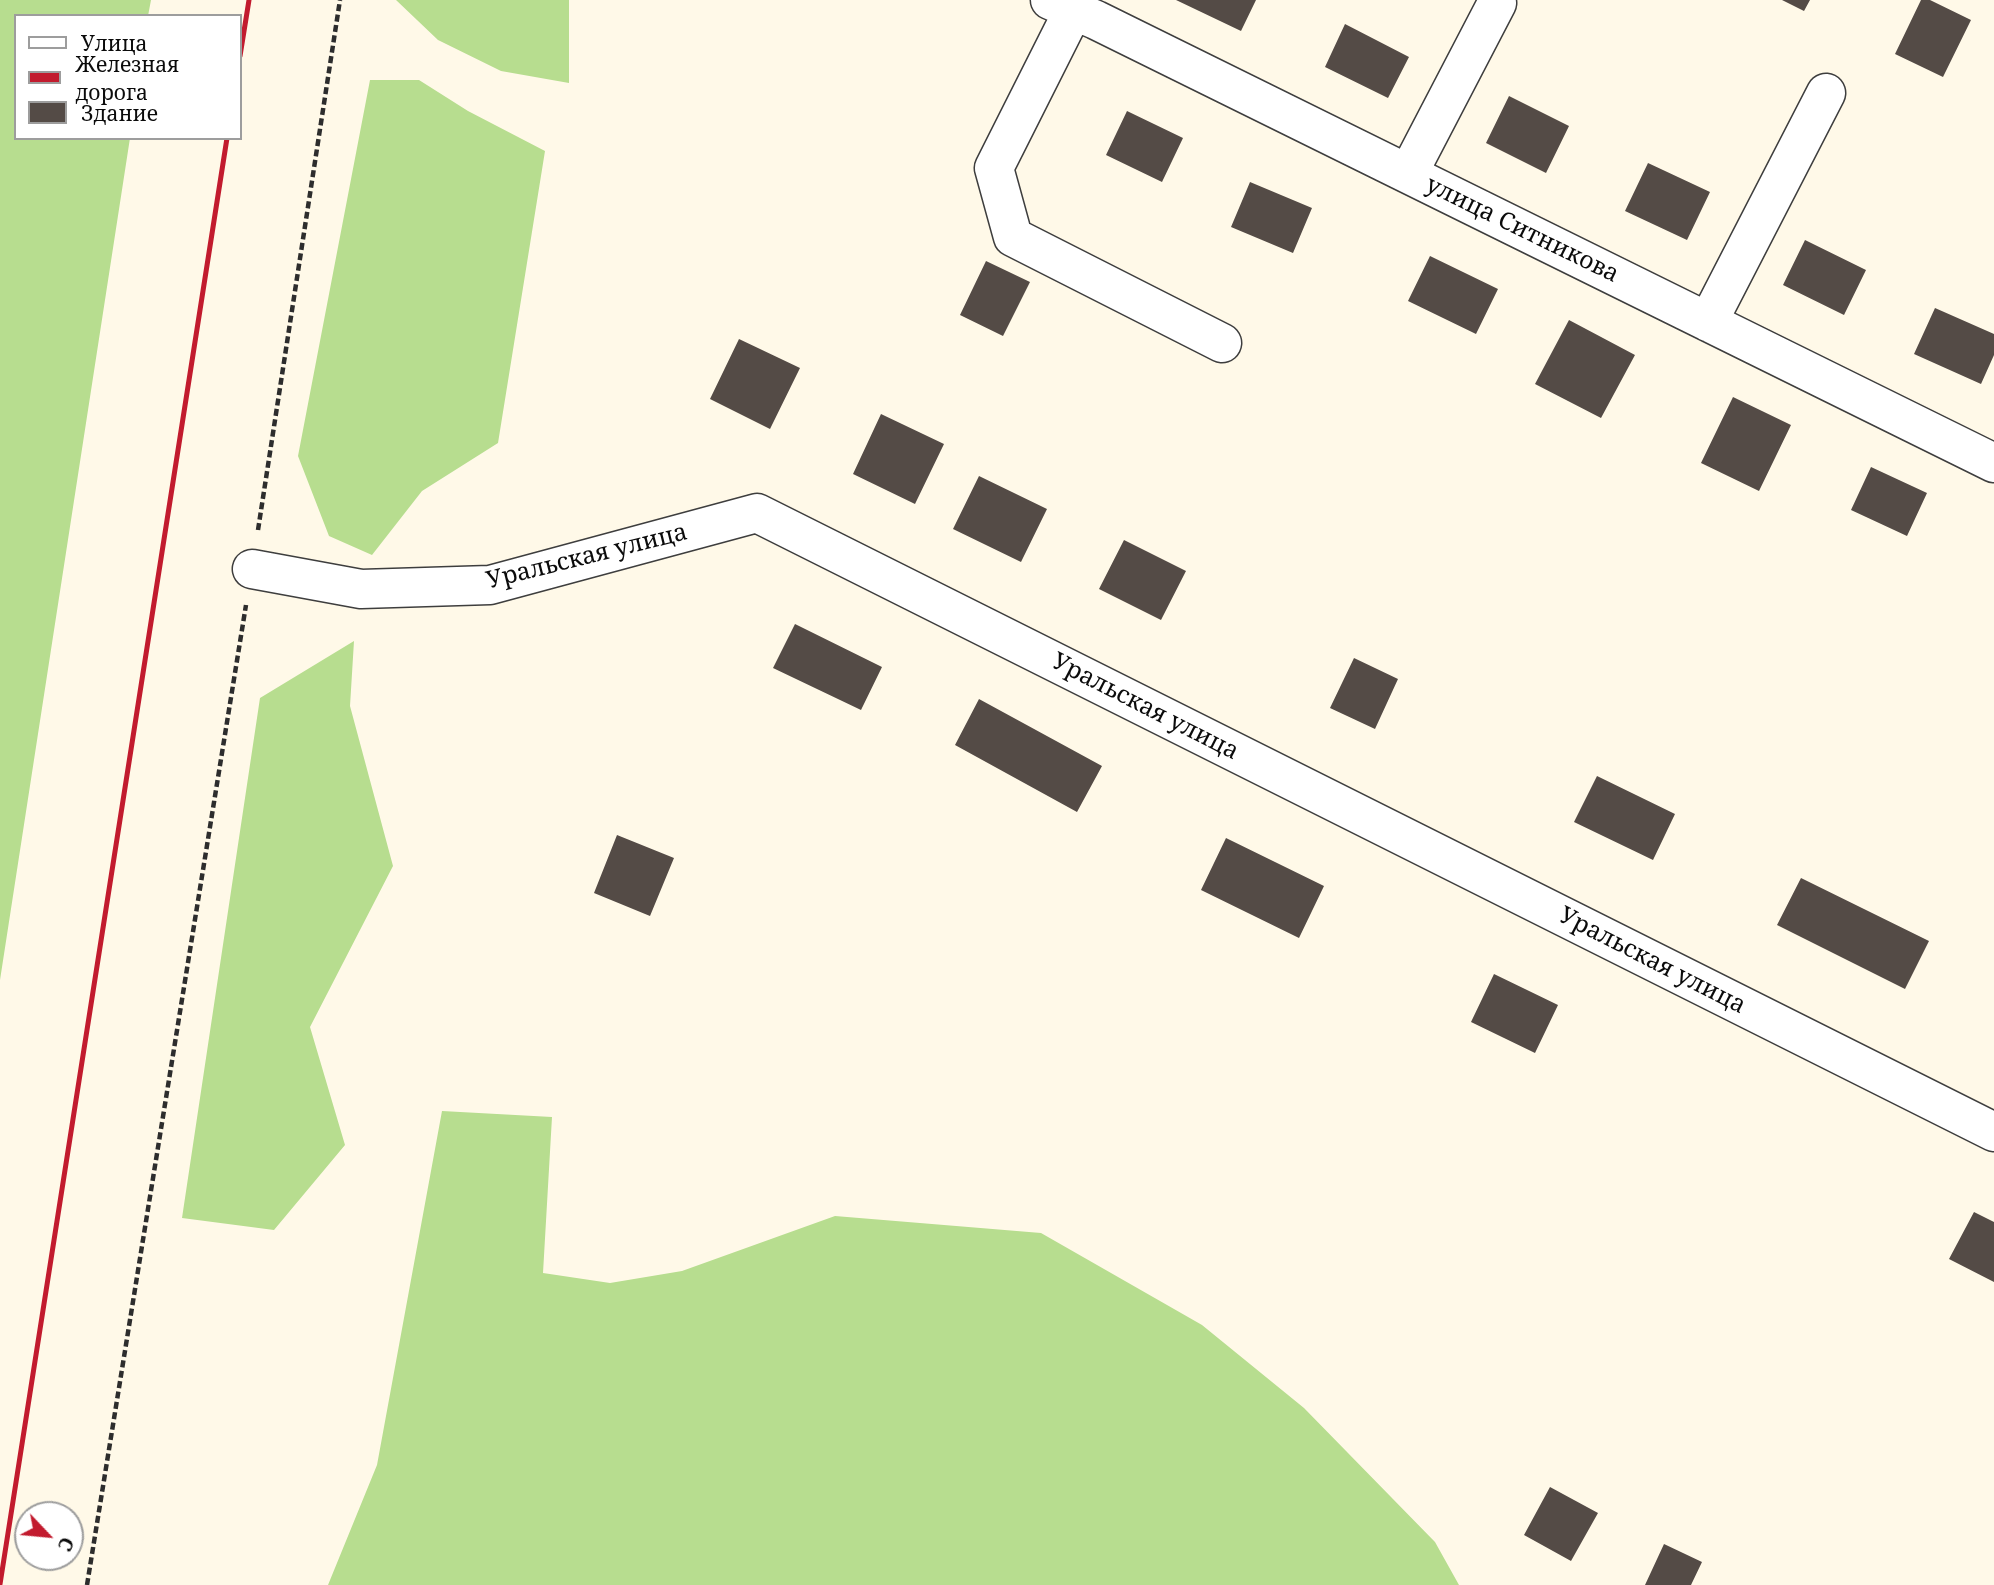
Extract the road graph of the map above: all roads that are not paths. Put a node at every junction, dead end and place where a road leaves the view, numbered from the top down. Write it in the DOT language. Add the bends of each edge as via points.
graph roads {
  1 [pos="1497,2"];
  2 [pos="1082,8"];
  3 [pos="1826,93"];
  4 [pos="1408,174"];
  5 [pos="1707,322"];
  6 [pos="1222,343"];
  7 [pos="1994,463"];
  8 [pos="252,569"];
  9 [pos="1994,1132"];
  1 -- 4 [label="street"];
  2 -- 4 [label="street, улица Ситникова"];
  2 -- 6 [label="street" via="994,168 1013,237"];
  3 -- 5 [label="street"];
  4 -- 5 [label="street, улица Ситникова"];
  5 -- 7 [label="street, улица Ситникова"];
  8 -- 9 [label="street, Уральская улица" via="362,589 490,585 757,513"];
}
